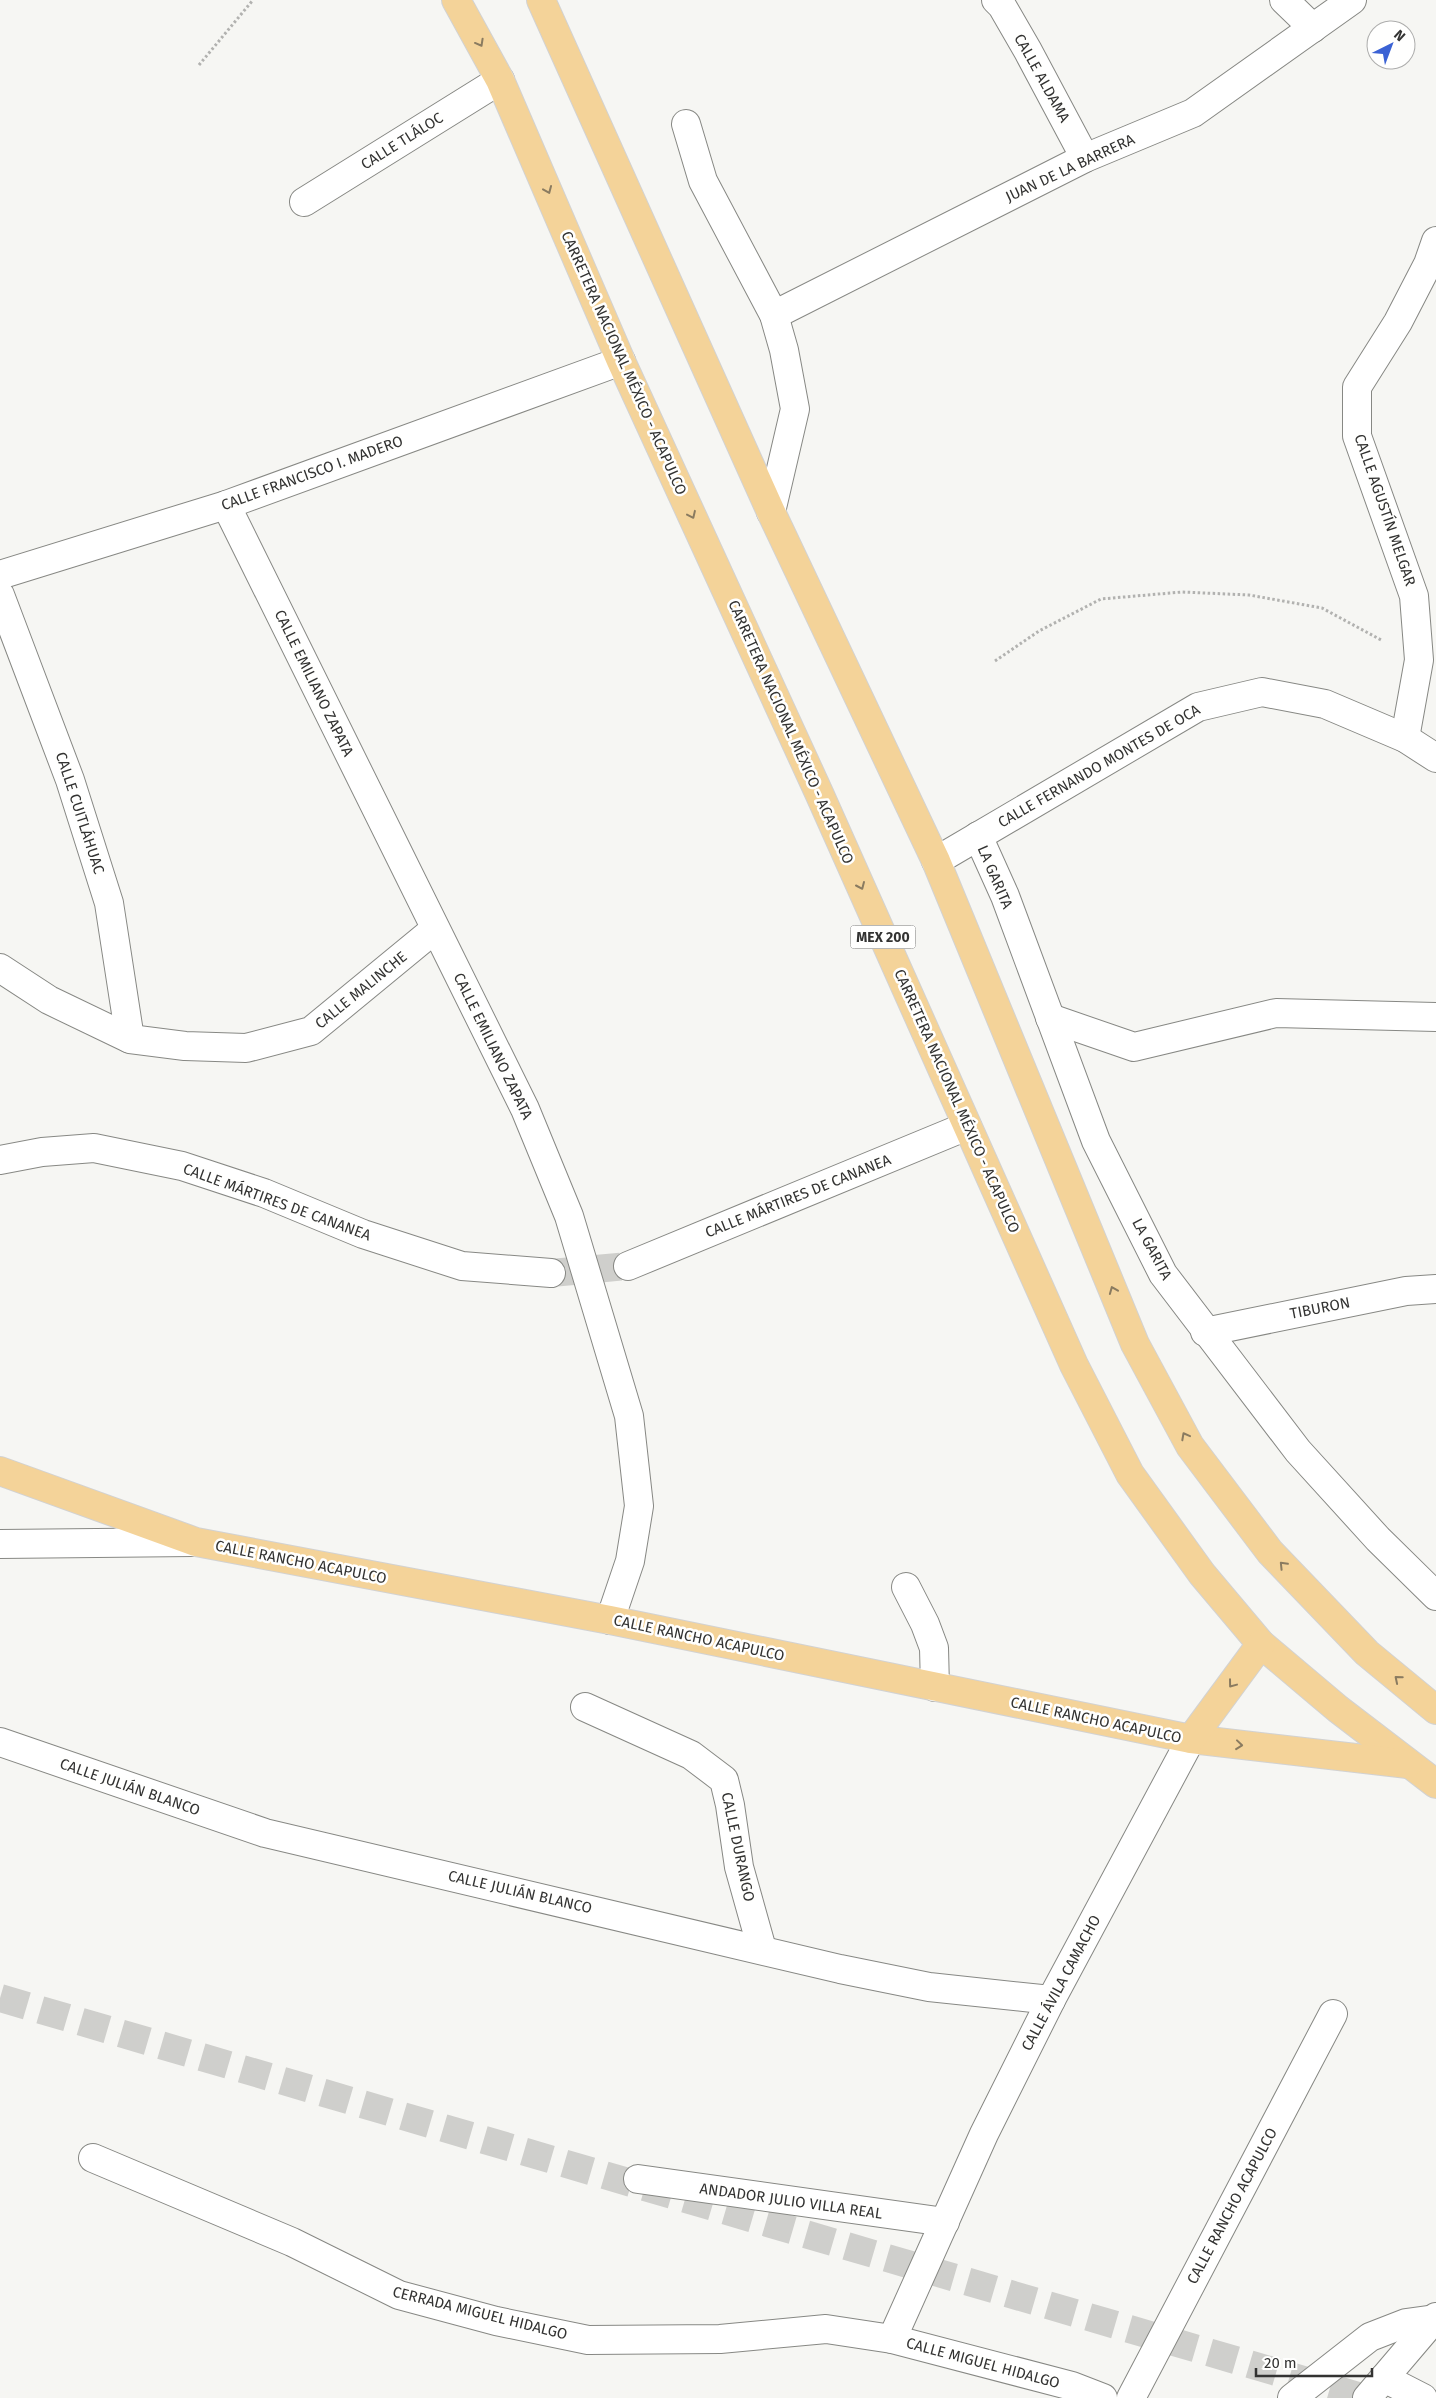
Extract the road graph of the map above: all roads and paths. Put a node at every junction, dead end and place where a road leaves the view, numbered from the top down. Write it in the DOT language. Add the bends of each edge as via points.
graph roads {
  1 [pos="253,0"];
  2 [pos="456,0"];
  3 [pos="541,0"];
  4 [pos="996,0"];
  5 [pos="1284,0"];
  6 [pos="1352,0"];
  7 [pos="1313,28"];
  8 [pos="199,65"];
  9 [pos="500,80"];
  10 [pos="686,124"];
  11 [pos="1085,158"];
  12 [pos="304,202"];
  13 [pos="1436,241"];
  14 [pos="774,315"];
  15 [pos="622,361"];
  16 [pos="226,505"];
  17 [pos="771,512"];
  18 [pos="0,575"];
  19 [pos="0,595"];
  20 [pos="996,660"];
  21 [pos="1419,660"];
  22 [pos="1405,738"];
  23 [pos="1436,758"];
  24 [pos="978,836"];
  25 [pos="936,861"];
  26 [pos="435,929"];
  27 [pos="0,968"];
  28 [pos="1436,1017"];
  29 [pos="1050,1018"];
  30 [pos="130,1039"];
  31 [pos="967,1126"];
  32 [pos="0,1160"];
  33 [pos="628,1266"];
  34 [pos="552,1273"];
  35 [pos="1436,1289"];
  36 [pos="1205,1332"];
  37 [pos="0,1471"];
  38 [pos="196,1542"];
  39 [pos="0,1544"];
  40 [pos="906,1587"];
  41 [pos="1436,1596"];
  42 [pos="610,1620"];
  43 [pos="1261,1644"];
  44 [pos="935,1686"];
  45 [pos="585,1707"];
  46 [pos="1436,1710"];
  47 [pos="1190,1739"];
  48 [pos="0,1742"];
  49 [pos="1408,1764"];
  50 [pos="1436,1784"];
  51 [pos="762,1949"];
  52 [pos="1051,2000"];
  53 [pos="1333,2014"];
  54 [pos="93,2158"];
  55 [pos="638,2179"];
  56 [pos="944,2222"];
  57 [pos="1435,2318"];
  58 [pos="892,2339"];
  59 [pos="1376,2388"];
  60 [pos="1102,2398"];
  61 [pos="1131,2398"];
  62 [pos="1292,2398"];
  63 [pos="1423,2398"];
  1 -- 8 [label="path"];
  2 -- 9 [label="main road, CARRETERA NACIONAL MÉXICO - ACAPULCO / MEX 200, one-way"];
  3 -- 17 [label="main road"];
  4 -- 11 [label="street, CALLE ALDAMA" via="1028,51"];
  5 -- 7 [label="street"];
  6 -- 7 [label="street, JUAN DE LA BARRERA"];
  7 -- 11 [label="street, JUAN DE LA BARRERA" via="1193,114"];
  9 -- 12 [label="street, CALLE TLÁLOC"];
  9 -- 15 [label="main road, CARRETERA NACIONAL MÉXICO - ACAPULCO / MEX 200, one-way"];
  10 -- 14 [label="street" via="702,181"];
  11 -- 14 [label="street, JUAN DE LA BARRERA"];
  13 -- 21 [label="street, CALLE AGUSTÍN MELGAR" via="1428,264 1398,322 1357,387 1357,436 1414,596"];
  14 -- 17 [label="street" via="796,410"];
  15 -- 16 [label="street, CALLE FRANCISCO I. MADERO"];
  15 -- 31 [label="main road, CARRETERA NACIONAL MÉXICO - ACAPULCO / MEX 200, one-way" via="820,793"];
  16 -- 18 [label="street, CALLE FRANCISCO I. MADERO"];
  16 -- 26 [label="street, CALLE EMILIANO ZAPATA"];
  17 -- 25 [label="main road"];
  19 -- 30 [label="street, CALLE CUITLÁHUAC" via="70,780 109,903"];
  20 -- 21 [label="path" via="1039,631 1102,599 1182,592 1249,595 1322,608"];
  21 -- 22 [label="street, CALLE AGUSTÍN MELGAR"];
  22 -- 23 [label="street, CALLE FERNANDO MONTES DE OCA"];
  22 -- 24 [label="street, CALLE FERNANDO MONTES DE OCA" via="1325,704 1262,692 1198,706"];
  24 -- 25 [label="street, CALLE FERNANDO MONTES DE OCA"];
  24 -- 29 [label="street, LA GARITA" via="1005,896"];
  46 -- 25 [label="main road, one-way" via="1367,1653 1270,1552 1190,1446 1135,1344"];
  26 -- 30 [label="street, CALLE MALINCHE" via="311,1031 246,1048 185,1046"];
  26 -- 42 [label="street, CALLE EMILIANO ZAPATA" via="525,1109 569,1216 629,1416 639,1506 630,1561"];
  27 -- 30 [label="street, CALLE MALINCHE" via="49,1000"];
  28 -- 29 [label="street" via="1276,1013 1134,1047"];
  29 -- 36 [label="street, LA GARITA" via="1096,1141 1163,1274"];
  31 -- 33 [label="street, CALLE MÁRTIRES DE CANANEA"];
  31 -- 43 [label="main road, CARRETERA NACIONAL MÉXICO - ACAPULCO / MEX 200" via="1074,1365 1130,1474 1202,1574"];
  32 -- 34 [label="street, CALLE MÁRTIRES DE CANANEA" via="42,1152 94,1148 182,1166 264,1193 364,1234 462,1266"];
  35 -- 36 [label="street, TIBURON" via="1406,1291"];
  36 -- 41 [label="street, LA GARITA" via="1298,1451 1378,1539"];
  37 -- 38 [label="main road, CALLE RANCHO ACAPULCO"];
  38 -- 39 [label="street"];
  38 -- 42 [label="main road, CALLE RANCHO ACAPULCO"];
  40 -- 44 [label="street" via="934,1648"];
  42 -- 44 [label="main road, CALLE RANCHO ACAPULCO"];
  43 -- 47 [label="main road, CALLE ÁVILA CAMACHO, one-way"];
  43 -- 49 [label="main road, CARRETERA NACIONAL MÉXICO - ACAPULCO / MEX 200"];
  44 -- 47 [label="main road, CALLE RANCHO ACAPULCO"];
  45 -- 51 [label="street, CALLE DURANGO" via="691,1755 724,1780 739,1867"];
  47 -- 49 [label="main road, CALLE RANCHO ACAPULCO, one-way"];
  47 -- 52 [label="street, CALLE ÁVILA CAMACHO"];
  48 -- 51 [label="street, CALLE JULIÁN BLANCO" via="265,1833"];
  49 -- 50 [label="main road, CARRETERA NACIONAL MÉXICO - ACAPULCO / MEX 200"];
  51 -- 52 [label="street, CALLE JULIÁN BLANCO" via="929,1987"];
  52 -- 56 [label="street, CALLE ÁVILA CAMACHO"];
  53 -- 61 [label="street, CALLE RANCHO ACAPULCO"];
  54 -- 58 [label="street, CERRADA MIGUEL HIDALGO" via="292,2242 399,2295 496,2321 588,2340 720,2339 826,2329"];
  55 -- 56 [label="street, ANDADOR JULIO VILLA REAL"];
  56 -- 58 [label="street, CALLE ÁVILA CAMACHO"];
  57 -- 59 [label="street"];
  57 -- 62 [label="street" via="1406,2323 1370,2337"];
  58 -- 60 [label="street, CALLE MIGUEL HIDALGO" via="1072,2386"];
  59 -- 63 [label="street"];
}
